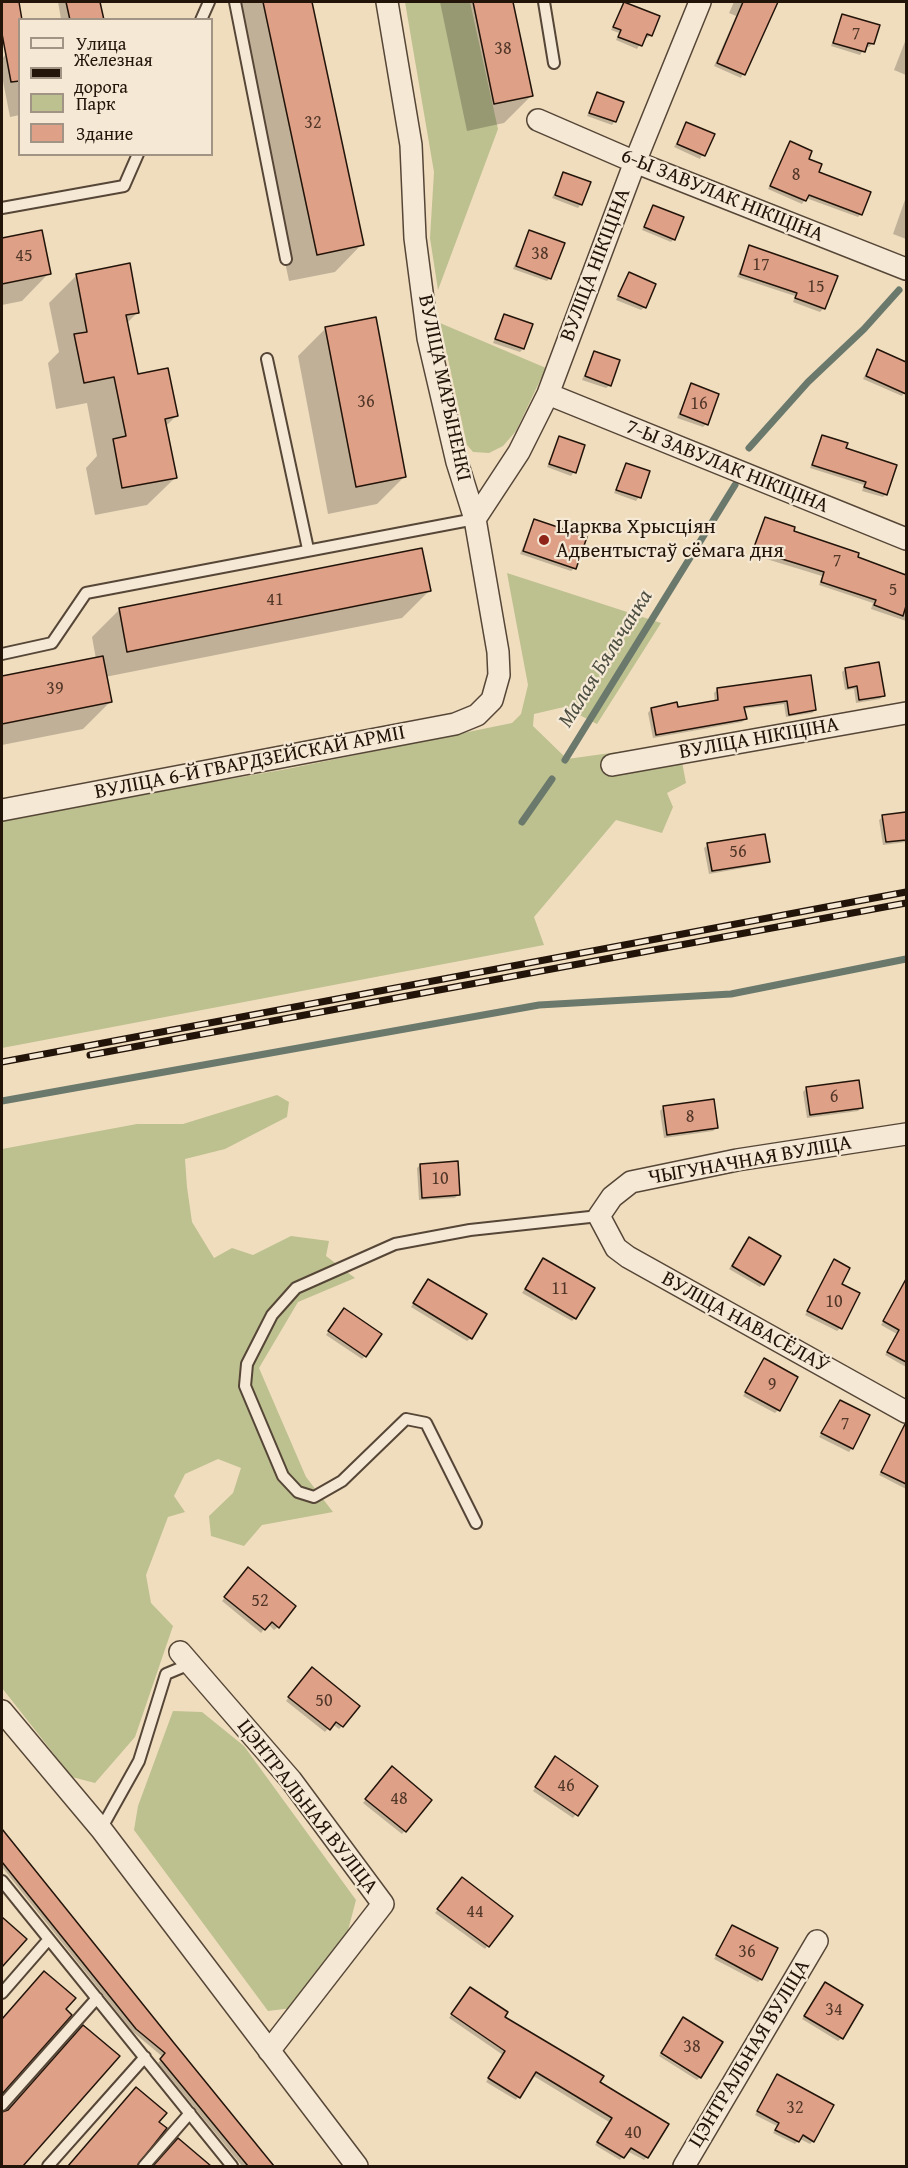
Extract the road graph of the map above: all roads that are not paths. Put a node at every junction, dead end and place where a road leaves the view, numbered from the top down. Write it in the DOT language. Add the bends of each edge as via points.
graph roads {
  1 [pos="209,2"];
  2 [pos="235,2"];
  3 [pos="387,2"];
  4 [pos="544,2"];
  5 [pos="700,2"];
  6 [pos="202,18"];
  7 [pos="555,63"];
  8 [pos="538,120"];
  9 [pos="137,156"];
  10 [pos="635,162"];
  11 [pos="2,208"];
  12 [pos="286,260"];
  13 [pos="906,269"];
  14 [pos="267,359"];
  15 [pos="548,394"];
  16 [pos="475,519"];
  17 [pos="906,539"];
  18 [pos="308,549"];
  19 [pos="2,654"];
  20 [pos="492,700"];
  21 [pos="906,713"];
  22 [pos="612,765"];
  23 [pos="2,810"];
  24 [pos="906,1134"];
  25 [pos="599,1216"];
  26 [pos="906,1412"];
  27 [pos="476,1523"];
  28 [pos="185,1658"];
  29 [pos="2,1711"];
  30 [pos="101,1829"];
  31 [pos="2,1881"];
  32 [pos="49,1939"];
  33 [pos="816,1941"];
  34 [pos="2,1993"];
  35 [pos="97,1998"];
  36 [pos="269,2051"];
  37 [pos="145,2057"];
  38 [pos="2,2105"];
  39 [pos="190,2113"];
  40 [pos="48,2166"];
  41 [pos="144,2166"];
  42 [pos="232,2166"];
  43 [pos="357,2166"];
  44 [pos="684,2166"];
  1 -- 6 [label="lane"];
  2 -- 12 [label="lane"];
  3 -- 16 [label="street, ВУЛІЦА МАРЫНЕНКІ" via="411,145 415,238 428,338 457,462"];
  4 -- 7 [label="lane"];
  5 -- 10 [label="street, ВУЛІЦА НІКІЦІНА"];
  8 -- 10 [label="street, 6-Ы ЗАВУЛАК НІКІЦІНА"];
  9 -- 11 [label="lane" via="124,186"];
  10 -- 13 [label="street, 6-Ы ЗАВУЛАК НІКІЦІНА"];
  10 -- 15 [label="street, ВУЛІЦА НІКІЦІНА"];
  14 -- 18 [label="lane"];
  15 -- 16 [label="street, ВУЛІЦА НІКІЦІНА" via="519,452"];
  15 -- 17 [label="street, 7-Ы ЗАВУЛАК НІКІЦІНА"];
  16 -- 18 [label="lane"];
  16 -- 20 [label="street, ВУЛІЦА МАРЫНЕНКІ" via="498,652 499,675"];
  18 -- 19 [label="lane" via="86,593 52,643"];
  20 -- 23 [label="street, ВУЛІЦА 6-Й ГВАРДЗЕЙСКАЙ АРМІІ" via="477,715 455,724"];
  21 -- 22 [label="street, ВУЛІЦА НІКІЦІНА"];
  24 -- 25 [label="street, ЧЫГУНАЧНАЯ ВУЛІЦА" via="737,1160 631,1182 612,1197"];
  25 -- 26 [label="street, ВУЛІЦА НАВАСЁЛАЎ" via="616,1248 628,1257"];
  25 -- 27 [label="lane" via="470,1230 395,1244 297,1288 272,1315 247,1364 245,1386 283,1476 298,1492 314,1497 342,1481 406,1419 426,1423"];
  28 -- 30 [label="lane" via="166,1674 140,1761"];
  28 -- 36 [label="street, ЦЭНТРАЛЬНАЯ ВУЛІЦА" via="291,1780 384,1904"];
  29 -- 30 [label="street"];
  30 -- 36 [label="street"];
  31 -- 32 [label="lane"];
  32 -- 34 [label="lane"];
  32 -- 35 [label="lane"];
  33 -- 44 [label="street, ЦЭНТРАЛЬНАЯ ВУЛІЦА"];
  35 -- 37 [label="lane"];
  35 -- 38 [label="lane"];
  36 -- 43 [label="street"];
  37 -- 39 [label="lane"];
  37 -- 40 [label="lane"];
  39 -- 41 [label="lane"];
  39 -- 42 [label="lane"];
}
